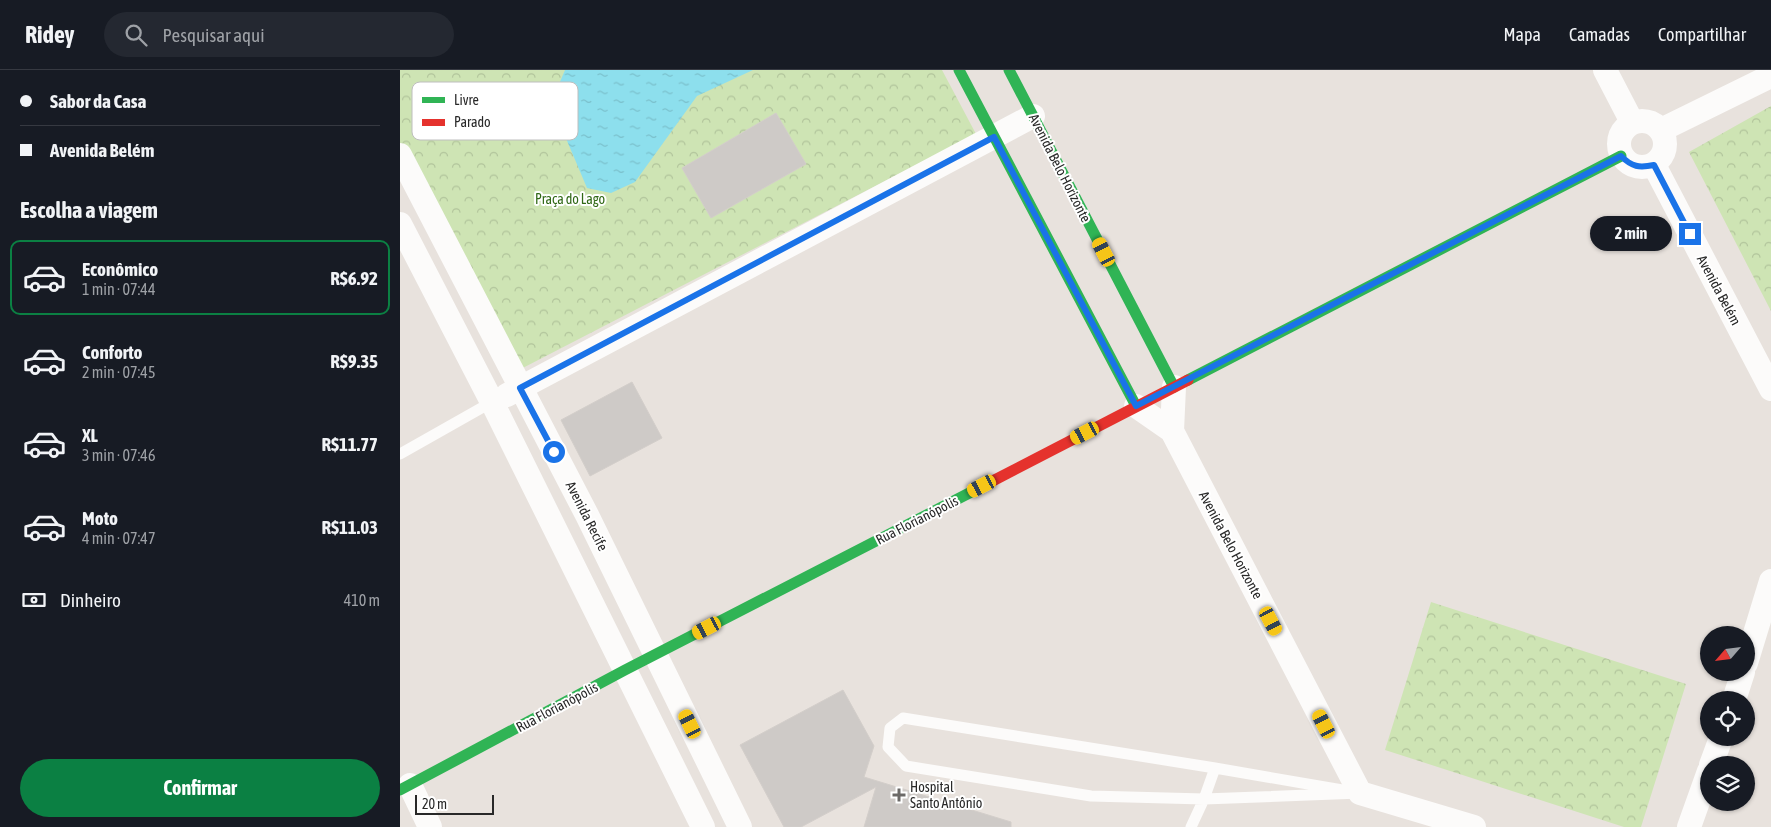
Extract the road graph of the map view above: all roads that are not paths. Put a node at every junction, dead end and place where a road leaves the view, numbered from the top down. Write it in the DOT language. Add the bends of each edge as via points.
graph roads {
  1 [pos="959,70"];
  2 [pos="1009,70"];
  3 [pos="1605,70"];
  4 [pos="1771,76"];
  5 [pos="1034,116"];
  6 [pos="1632,122"];
  7 [pos="1662,130"];
  8 [pos="994,137"];
  9 [pos="400,155"];
  10 [pos="1621,156"];
  11 [pos="1654,165"];
  12 [pos="406,182"];
  13 [pos="400,224"];
  14 [pos="1174,387"];
  15 [pos="520,388"];
  16 [pos="1771,389"];
  17 [pos="492,402"];
  18 [pos="1136,406"];
  19 [pos="1172,432"];
  20 [pos="400,454"];
  21 [pos="587,515"];
  22 [pos="554,530"];
  23 [pos="1771,581"];
  24 [pos="1755,633"];
  25 [pos="656,654"];
  26 [pos="625,670"];
  27 [pos="1216,768"];
  28 [pos="405,788"];
  29 [pos="1360,793"];
  30 [pos="1700,796"];
  31 [pos="1204,799"];
  32 [pos="430,827"];
  33 [pos="703,827"];
  34 [pos="740,827"];
  35 [pos="1191,827"];
  36 [pos="1474,827"];
  37 [pos="1689,827"];
  1 -- 8 [label="street, Avenida Belo Horizonte"];
  2 -- 5 [label="street, Avenida Belo Horizonte"];
  3 -- 6 [label="street"];
  4 -- 7 [label="street"];
  5 -- 8 [label="street"];
  5 -- 14 [label="street, Avenida Belo Horizonte"];
  6 -- 7 [label="street" via="1643,120"];
  6 -- 10 [label="street" via="1620,136"];
  7 -- 11 [label="street" via="1664,151"];
  8 -- 15 [label="street"];
  8 -- 18 [label="street, Avenida Belo Horizonte"];
  9 -- 12 [label="street, Avenida Recife"];
  10 -- 11 [label="street" via="1640,168"];
  10 -- 14 [label="street, Rua Florianópolis"];
  11 -- 16 [label="street, Avenida Belém"];
  12 -- 15 [label="street, Avenida Recife"];
  13 -- 17 [label="street"];
  14 -- 18 [label="street, Rua Florianópolis"];
  14 -- 19 [label="street, Avenida Belo Horizonte"];
  15 -- 17 [label="street"];
  15 -- 21 [label="street, Avenida Recife"];
  17 -- 20 [label="lane"];
  17 -- 22 [label="street"];
  18 -- 19 [label="street, Avenida Belo Horizonte"];
  18 -- 25 [label="street, Rua Florianópolis"];
  19 -- 29 [label="street, Avenida Belo Horizonte"];
  21 -- 22 [label="street"];
  21 -- 25 [label="street, Avenida Recife"];
  22 -- 26 [label="street"];
  23 -- 24 [label="street"];
  25 -- 26 [label="street, Rua Florianópolis"];
  25 -- 34 [label="street, Avenida Recife"];
  26 -- 28 [label="street, Rua Florianópolis"];
  26 -- 33 [label="street"];
  27 -- 29 [label="lane"];
  27 -- 31 [label="lane"];
  27 -- 31 [label="lane" via="903,718 890,728 888,747 906,766 1091,796"];
  28 -- 32 [label="street"];
  29 -- 31 [label="lane"];
  29 -- 36 [label="street"];
  30 -- 37 [label="street"];
  31 -- 35 [label="lane"];
}
